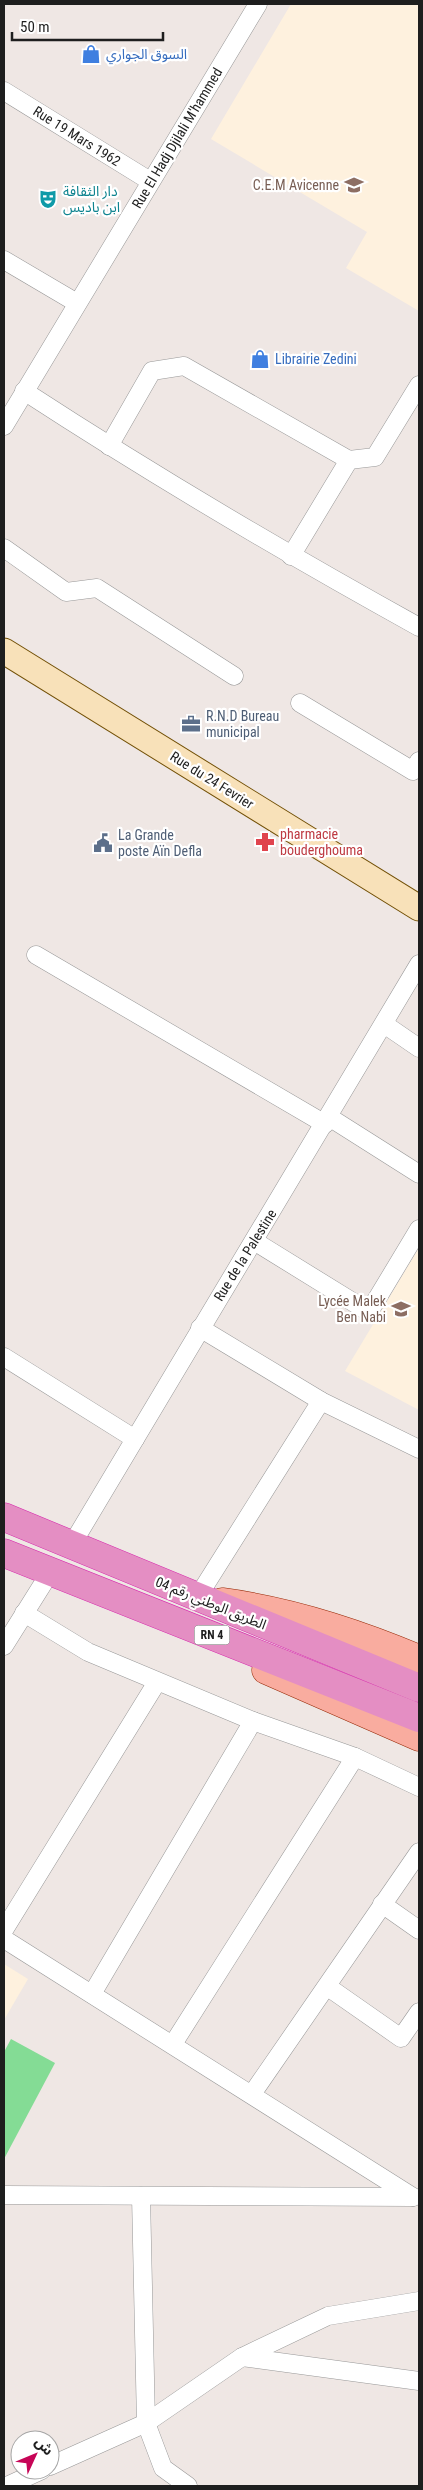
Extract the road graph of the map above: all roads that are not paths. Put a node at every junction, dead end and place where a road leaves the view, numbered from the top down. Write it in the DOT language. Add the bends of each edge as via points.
graph roads {
  1 [pos="258,4"];
  2 [pos="4,90"];
  3 [pos="150,181"];
  4 [pos="4,260"];
  5 [pos="78,304"];
  6 [pos="419,385"];
  7 [pos="24,391"];
  8 [pos="4,426"];
  9 [pos="109,446"];
  10 [pos="349,460"];
  11 [pos="4,548"];
  12 [pos="291,556"];
  13 [pos="419,627"];
  14 [pos="4,652"];
  15 [pos="234,676"];
  16 [pos="300,703"];
  17 [pos="419,761"];
  18 [pos="419,908"];
  19 [pos="36,955"];
  20 [pos="419,964"];
  21 [pos="384,1024"];
  22 [pos="419,1048"];
  23 [pos="327,1120"];
  24 [pos="419,1174"];
  25 [pos="419,1229"];
  26 [pos="254,1241"];
  27 [pos="200,1328"];
  28 [pos="4,1357"];
  29 [pos="321,1400"];
  30 [pos="135,1439"];
  31 [pos="419,1449"];
  32 [pos="4,1518"];
  33 [pos="71,1546"];
  34 [pos="4,1553"];
  35 [pos="51,1571"];
  36 [pos="197,1598"];
  37 [pos="147,1610"];
  38 [pos="24,1612"];
  39 [pos="4,1646"];
  40 [pos="419,1659"];
  41 [pos="157,1682"];
  42 [pos="419,1688"];
  43 [pos="419,1718"];
  44 [pos="253,1720"];
  45 [pos="419,1737"];
  46 [pos="356,1758"];
  47 [pos="419,1787"];
  48 [pos="419,1852"];
  49 [pos="382,1904"];
  50 [pos="4,1930"];
  51 [pos="419,1930"];
  52 [pos="4,1939"];
  53 [pos="328,1986"];
  54 [pos="92,1994"];
  55 [pos="419,2012"];
  56 [pos="173,2044"];
  57 [pos="252,2094"];
  58 [pos="4,2195"];
  59 [pos="141,2196"];
  60 [pos="416,2196"];
  61 [pos="419,2301"];
  62 [pos="242,2358"];
  63 [pos="419,2381"];
  64 [pos="146,2423"];
  65 [pos="60,2462"];
  66 [pos="20,2480"];
  67 [pos="7,2486"];
  68 [pos="188,2486"];
  1 -- 3 [label="street, Rue El Hadj Djilali M'hammed"];
  2 -- 3 [label="street, Rue 19 Mars 1962"];
  3 -- 5 [label="street, Rue El Hadj Djilali M'hammed"];
  4 -- 5 [label="street"];
  5 -- 7 [label="street, Rue El Hadj Djilali M'hammed"];
  6 -- 10 [label="street" via="375,457"];
  7 -- 8 [label="street, Rue El Hadj Djilali M'hammed"];
  7 -- 9 [label="street"];
  9 -- 10 [label="street" via="152,371 184,366"];
  9 -- 12 [label="street"];
  10 -- 12 [label="street"];
  11 -- 15 [label="street" via="66,592 97,588"];
  12 -- 13 [label="street"];
  14 -- 18 [label="street, Rue du 24 Fevrier"];
  16 -- 17 [label="street" via="413,771"];
  19 -- 23 [label="street"];
  20 -- 21 [label="street, Rue de la Palestine"];
  21 -- 22 [label="street"];
  21 -- 23 [label="street, Rue de la Palestine"];
  23 -- 24 [label="street"];
  23 -- 26 [label="street, Rue de la Palestine"];
  25 -- 26 [label="street" via="369,1312"];
  26 -- 27 [label="street, Rue de la Palestine"];
  27 -- 29 [label="street"];
  27 -- 30 [label="street, Rue de la Palestine"];
  28 -- 30 [label="street"];
  29 -- 31 [label="street"];
  29 -- 36 [label="street"];
  30 -- 33 [label="street, Rue de la Palestine"];
  32 -- 33 [label="highway, الطريق الوطني رقم 04 / RN 4"];
  33 -- 36 [label="highway, الطريق الوطني رقم 04 / RN 4"];
  34 -- 35 [label="highway, الطريق الوطني رقم 04 / RN 4"];
  35 -- 37 [label="highway, الطريق الوطني رقم 04 / RN 4"];
  35 -- 38 [label="street"];
  36 -- 40 [label="main road, RN 4" via="288,1613"];
  36 -- 42 [label="highway, الطريق الوطني رقم 04 / RN 4"];
  37 -- 43 [label="highway, الطريق الوطني رقم 04 / RN 4"];
  37 -- 45 [label="main road, RN 4" via="238,1658"];
  38 -- 39 [label="street"];
  38 -- 41 [label="street" via="88,1652"];
  41 -- 44 [label="street"];
  41 -- 50 [label="street"];
  44 -- 46 [label="street"];
  44 -- 54 [label="street"];
  46 -- 47 [label="street"];
  46 -- 56 [label="street"];
  48 -- 49 [label="street"];
  49 -- 51 [label="street"];
  49 -- 53 [label="street"];
  52 -- 54 [label="street"];
  53 -- 55 [label="street" via="401,2038"];
  53 -- 57 [label="street"];
  54 -- 56 [label="street"];
  56 -- 57 [label="street"];
  57 -- 60 [label="street"];
  58 -- 59 [label="street"];
  59 -- 60 [label="street"];
  59 -- 64 [label="street"];
  61 -- 62 [label="street" via="328,2316"];
  62 -- 63 [label="street"];
  62 -- 64 [label="street"];
  64 -- 65 [label="street"];
  64 -- 68 [label="street" via="163,2468"];
  66 -- 67 [label="street"];
}
